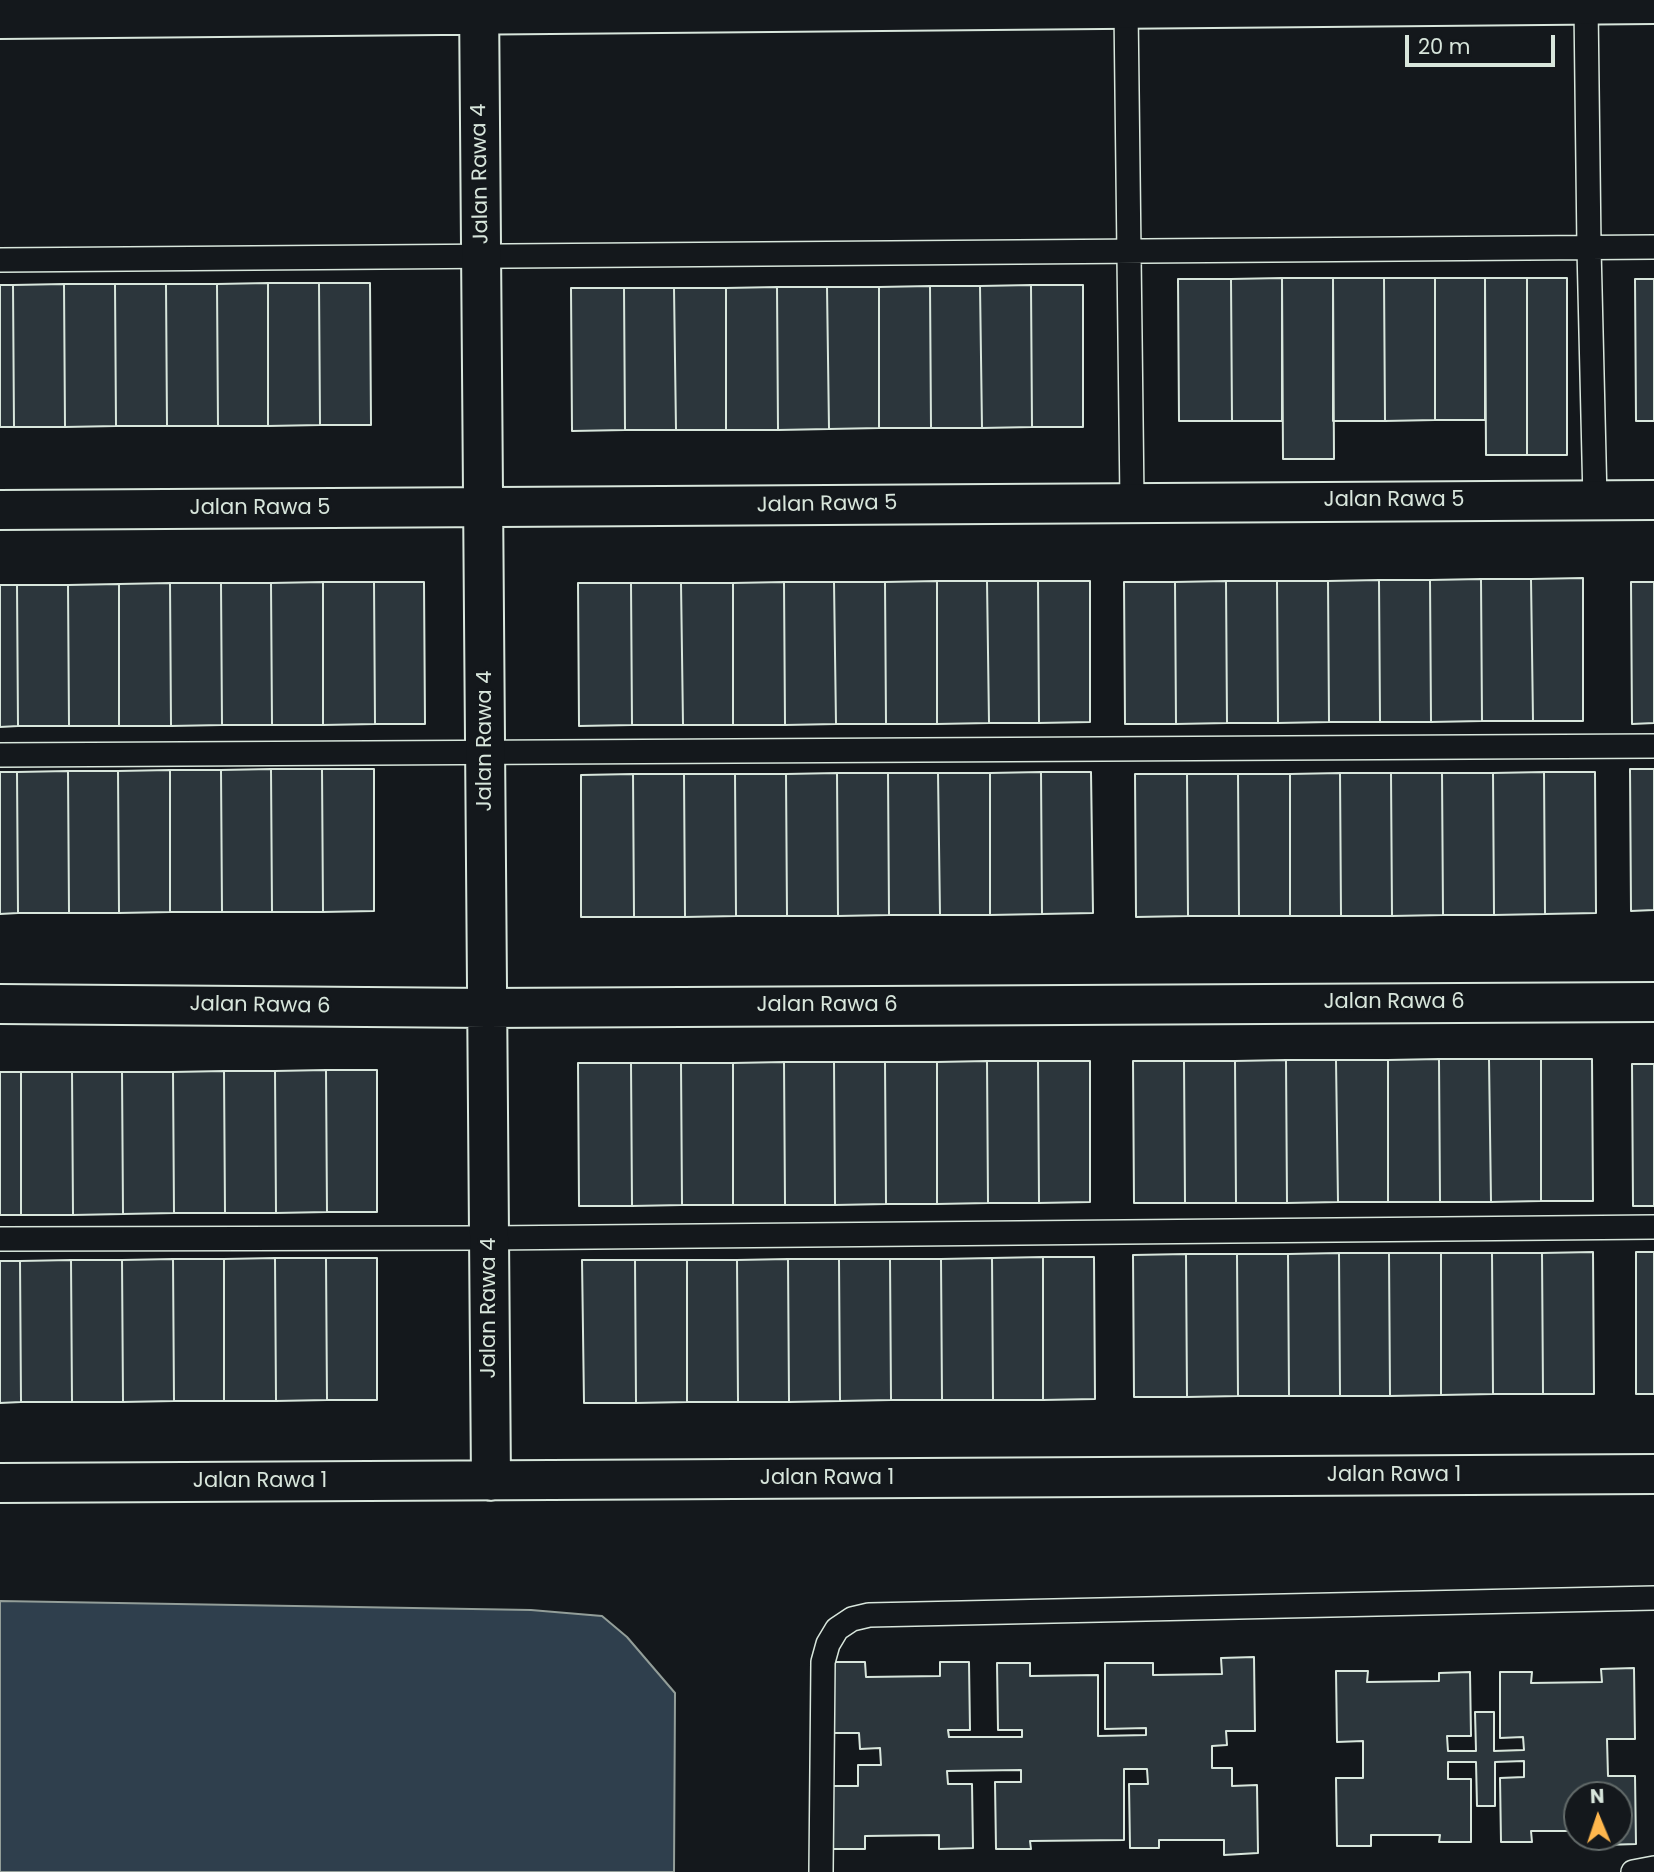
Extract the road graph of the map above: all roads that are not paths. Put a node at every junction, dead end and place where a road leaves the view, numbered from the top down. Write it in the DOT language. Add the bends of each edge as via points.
graph roads {
  1 [pos="1654,4"];
  2 [pos="1586,5"];
  3 [pos="479,8"];
  4 [pos="1126,8"];
  5 [pos="0,19"];
  6 [pos="1654,247"];
  7 [pos="1589,248"];
  8 [pos="1128,251"];
  9 [pos="482,258"];
  10 [pos="0,260"];
  11 [pos="1595,500"];
  12 [pos="1654,500"];
  13 [pos="1132,501"];
  14 [pos="484,508"];
  15 [pos="0,510"];
  16 [pos="1654,746"];
  17 [pos="486,754"];
  18 [pos="0,755"];
  19 [pos="1654,1002"];
  20 [pos="0,1004"];
  21 [pos="487,1008"];
  22 [pos="1654,1227"];
  23 [pos="489,1238"];
  24 [pos="0,1239"];
  25 [pos="1654,1474"];
  26 [pos="491,1481"];
  27 [pos="0,1483"];
  28 [pos="1654,1598"];
  29 [pos="1654,1868"];
  30 [pos="821,1872"];
  31 [pos="1633,1872"];
  1 -- 2 [label="street"];
  2 -- 4 [label="street"];
  2 -- 7 [label="lane"];
  3 -- 4 [label="street"];
  3 -- 5 [label="street"];
  3 -- 9 [label="street, Jalan Rawa 4"];
  4 -- 8 [label="lane"];
  6 -- 7 [label="lane"];
  7 -- 8 [label="lane"];
  7 -- 11 [label="lane"];
  8 -- 9 [label="lane"];
  8 -- 13 [label="lane"];
  9 -- 10 [label="lane"];
  9 -- 14 [label="street, Jalan Rawa 4"];
  11 -- 12 [label="street, Jalan Rawa 5"];
  11 -- 13 [label="street, Jalan Rawa 5"];
  13 -- 14 [label="street, Jalan Rawa 5"];
  14 -- 15 [label="street, Jalan Rawa 5"];
  14 -- 17 [label="street, Jalan Rawa 4"];
  16 -- 17 [label="lane"];
  17 -- 18 [label="lane"];
  17 -- 21 [label="street, Jalan Rawa 4"];
  19 -- 21 [label="street, Jalan Rawa 6"];
  20 -- 21 [label="street, Jalan Rawa 6"];
  21 -- 23 [label="street, Jalan Rawa 4"];
  22 -- 23 [label="lane"];
  23 -- 24 [label="lane"];
  23 -- 26 [label="street, Jalan Rawa 4"];
  25 -- 26 [label="street, Jalan Rawa 1"];
  26 -- 27 [label="street, Jalan Rawa 1"];
  28 -- 30 [label="lane" via="869,1615 852,1619 837,1629 823,1662"];
  29 -- 31 [label="lane"];
}
